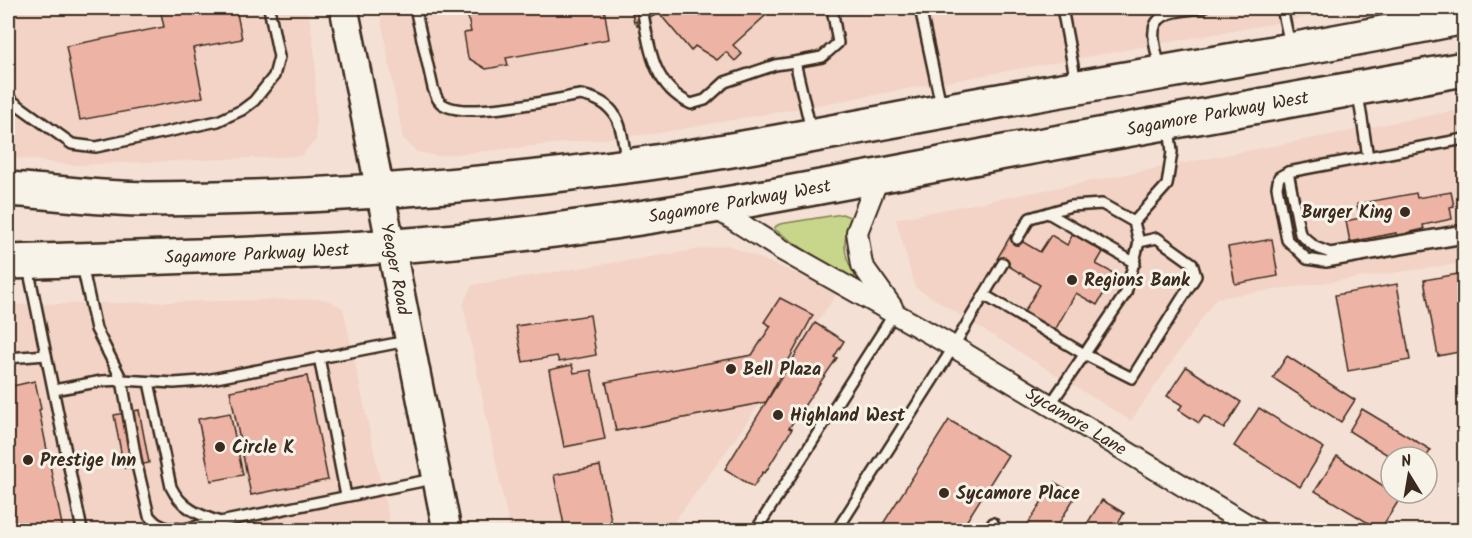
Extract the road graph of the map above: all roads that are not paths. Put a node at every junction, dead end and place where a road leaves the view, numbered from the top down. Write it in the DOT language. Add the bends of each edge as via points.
graph roads {
  1 [pos="269,8"];
  2 [pos="344,8"];
  3 [pos="415,8"];
  4 [pos="642,8"];
  5 [pos="832,8"];
  6 [pos="920,8"];
  7 [pos="1062,8"];
  8 [pos="1203,8"];
  9 [pos="1282,8"];
  10 [pos="1464,17"];
  11 [pos="1291,50"];
  12 [pos="795,62"];
  13 [pos="1464,69"];
  14 [pos="1161,73"];
  15 [pos="1077,87"];
  16 [pos="1357,88"];
  17 [pos="8,98"];
  18 [pos="942,111"];
  19 [pos="1168,122"];
  20 [pos="812,135"];
  21 [pos="1464,141"];
  22 [pos="1368,157"];
  23 [pos="627,166"];
  24 [pos="1288,172"];
  25 [pos="879,176"];
  26 [pos="8,189"];
  27 [pos="379,192"];
  28 [pos="711,205"];
  29 [pos="1048,213"];
  30 [pos="1134,222"];
  31 [pos="1464,230"];
  32 [pos="1464,238"];
  33 [pos="1017,239"];
  34 [pos="1139,242"];
  35 [pos="391,247"];
  36 [pos="81,260"];
  37 [pos="17,262"];
  38 [pos="1003,263"];
  39 [pos="1135,263"];
  40 [pos="984,295"];
  41 [pos="895,312"];
  42 [pos="409,341"];
  43 [pos="954,347"];
  44 [pos="1084,354"];
  45 [pos="46,355"];
  46 [pos="319,357"];
  47 [pos="8,358"];
  48 [pos="122,380"];
  49 [pos="149,382"];
  50 [pos="54,390"];
  51 [pos="1050,405"];
  52 [pos="436,478"];
  53 [pos="346,496"];
  54 [pos="220,522"];
  55 [pos="758,527"];
  56 [pos="82,531"];
  57 [pos="447,531"];
  58 [pos="837,531"];
  59 [pos="1256,531"];
  1 -- 17 [label="lane" via="279,57 274,76 254,101 218,121 96,147 72,144"];
  2 -- 27 [label="street, Yeager Road"];
  3 -- 23 [label="lane" via="433,88 437,99 446,106 472,111 580,95 591,97 611,109 621,126"];
  4 -- 12 [label="lane" via="657,74 678,98 691,104 705,100 725,82"];
  5 -- 12 [label="lane" via="838,44 822,57"];
  6 -- 18 [label="lane"];
  7 -- 15 [label="lane"];
  8 -- 14 [label="lane" via="1166,14 1158,21 1154,29"];
  9 -- 11 [label="lane"];
  10 -- 11 [label="highway" via="1418,22"];
  11 -- 14 [label="highway"];
  12 -- 20 [label="lane"];
  13 -- 16 [label="highway, Sagamore Parkway West"];
  14 -- 15 [label="highway"];
  15 -- 18 [label="highway"];
  16 -- 19 [label="highway, Sagamore Parkway West"];
  16 -- 22 [label="lane"];
  18 -- 20 [label="highway"];
  19 -- 25 [label="highway, Sagamore Parkway West"];
  19 -- 30 [label="lane" via="1172,152 1167,185"];
  20 -- 23 [label="highway"];
  21 -- 22 [label="lane"];
  22 -- 24 [label="lane"];
  23 -- 27 [label="highway"];
  24 -- 31 [label="lane" via="1300,234 1315,248 1330,253"];
  24 -- 32 [label="lane" via="1279,177 1277,187 1287,240 1307,259 1326,262"];
  25 -- 28 [label="highway, Sagamore Parkway West"];
  25 -- 41 [label="street, Sycamore Lane" via="857,232 862,265"];
  26 -- 27 [label="highway" via="143,199"];
  27 -- 35 [label="street, Yeager Road"];
  28 -- 35 [label="highway, Sagamore Parkway West" via="539,232"];
  28 -- 41 [label="street, Sycamore Lane" via="782,250"];
  29 -- 30 [label="lane" via="1071,206 1102,204"];
  29 -- 33 [label="lane" via="1030,218"];
  29 -- 39 [label="lane"];
  30 -- 34 [label="lane"];
  34 -- 39 [label="lane"];
  34 -- 44 [label="lane" via="1157,238 1192,263 1196,276 1132,378"];
  35 -- 36 [label="highway, Sagamore Parkway West"];
  35 -- 42 [label="street, Yeager Road"];
  36 -- 37 [label="highway, Sagamore Parkway West"];
  36 -- 48 [label="lane" via="96,329"];
  37 -- 45 [label="lane"];
  38 -- 40 [label="lane"];
  39 -- 44 [label="lane" via="1126,293"];
  40 -- 43 [label="lane"];
  40 -- 44 [label="lane"];
  41 -- 43 [label="street, Sycamore Lane"];
  41 -- 55 [label="lane"];
  42 -- 46 [label="lane"];
  42 -- 52 [label="street, Yeager Road"];
  43 -- 51 [label="street, Sycamore Lane"];
  43 -- 58 [label="lane"];
  44 -- 51 [label="lane"];
  45 -- 47 [label="lane"];
  45 -- 50 [label="lane"];
  46 -- 49 [label="lane" via="201,381"];
  46 -- 53 [label="lane"];
  48 -- 49 [label="lane"];
  48 -- 50 [label="lane"];
  48 -- 54 [label="lane" via="149,516 174,529"];
  49 -- 54 [label="lane" via="176,497 202,516"];
  50 -- 56 [label="lane"];
  51 -- 59 [label="street, Sycamore Lane"];
  52 -- 53 [label="lane"];
  52 -- 57 [label="street, Yeager Road"];
  53 -- 54 [label="lane"];
}
